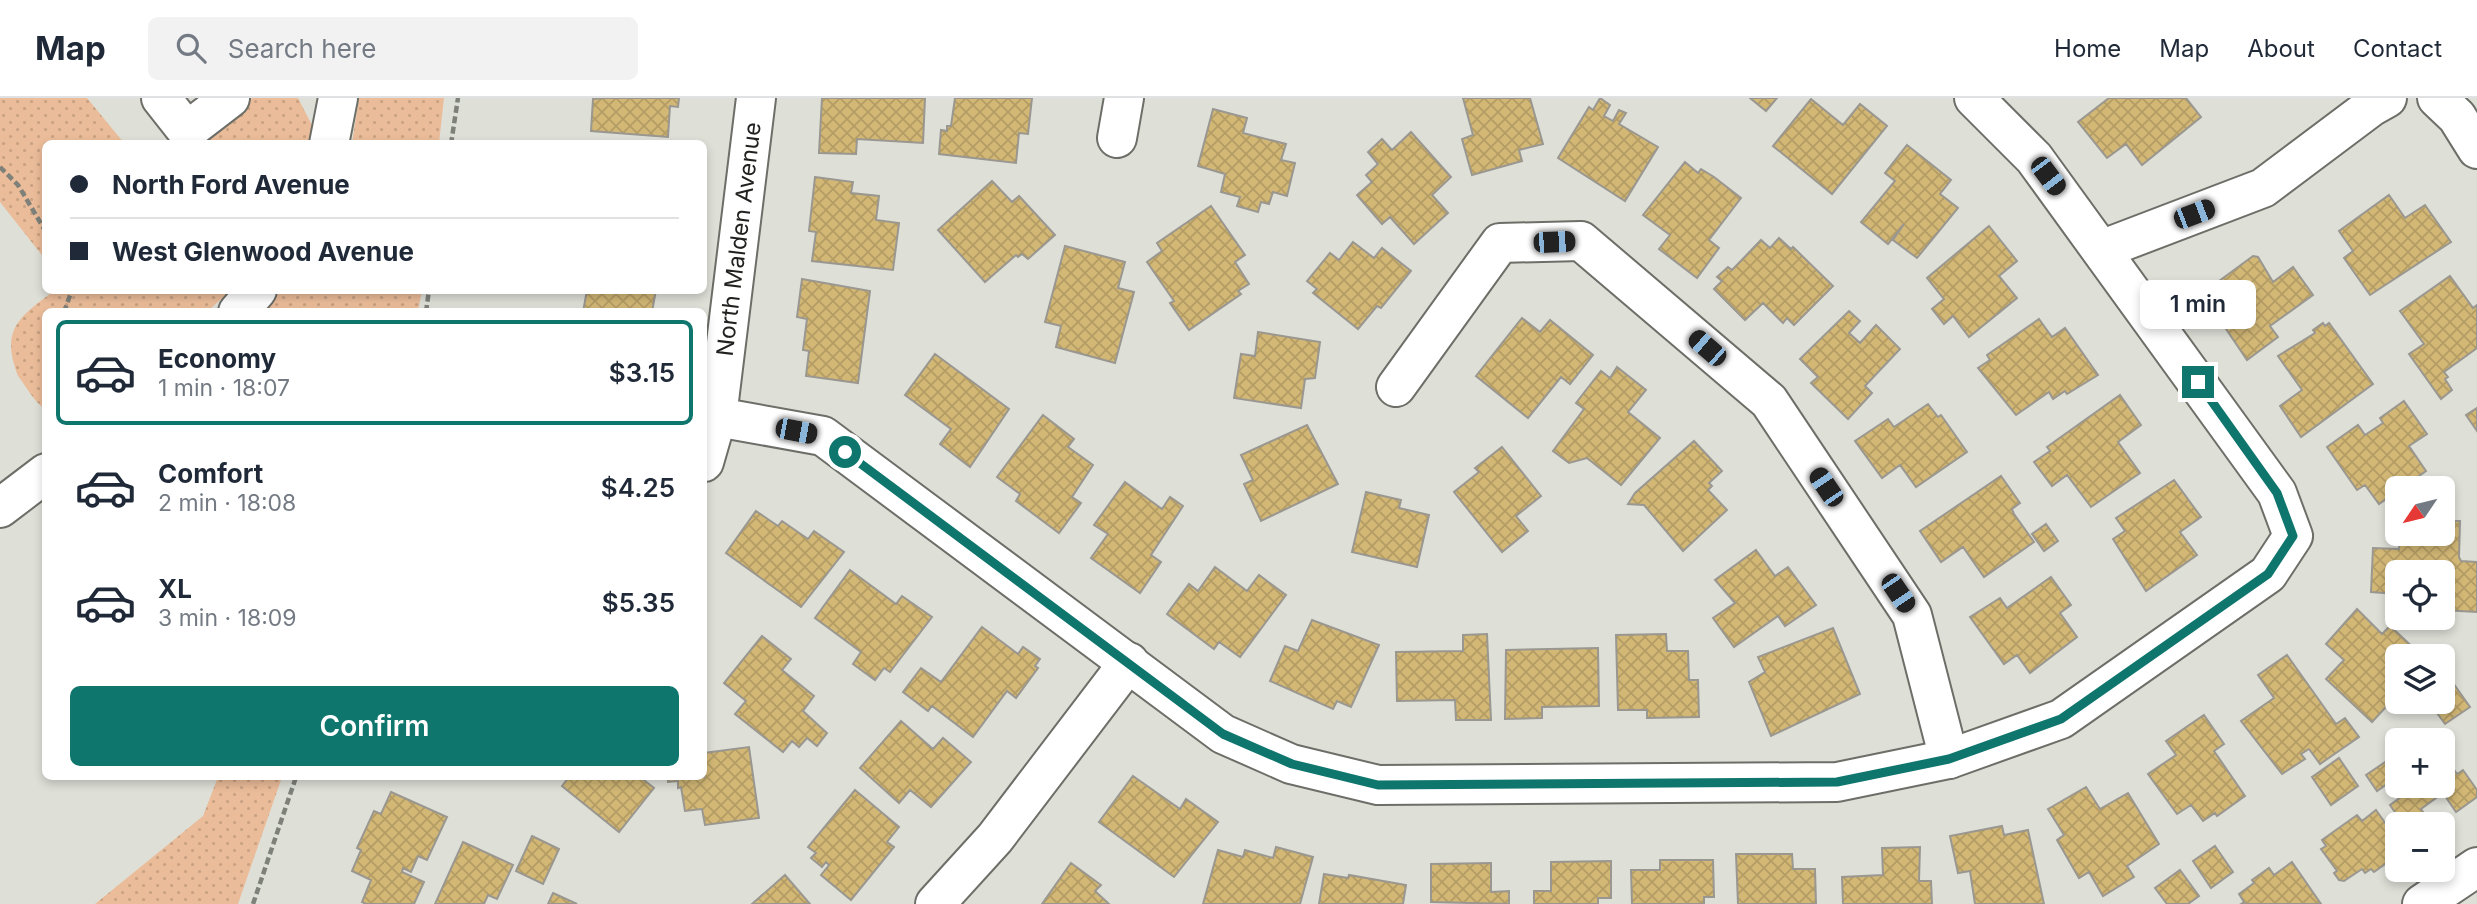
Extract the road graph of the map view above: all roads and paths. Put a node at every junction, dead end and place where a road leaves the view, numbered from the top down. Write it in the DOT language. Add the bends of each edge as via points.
graph roads {
  1 [pos="160,98"];
  2 [pos="230,98"];
  3 [pos="338,98"];
  4 [pos="458,98"];
  5 [pos="756,98"];
  6 [pos="1124,98"];
  7 [pos="1974,98"];
  8 [pos="2388,98"];
  9 [pos="2437,98"];
  10 [pos="1117,138"];
  11 [pos="330,140"];
  12 [pos="452,140"];
  13 [pos="2477,149"];
  14 [pos="0,167"];
  15 [pos="42,225"];
  16 [pos="2103,249"];
  17 [pos="254,294"];
  18 [pos="241,308"];
  19 [pos="1396,387"];
  20 [pos="717,417"];
  21 [pos="707,452"];
  22 [pos="42,476"];
  23 [pos="0,508"];
  24 [pos="1129,662"];
  25 [pos="1949,759"];
  26 [pos="295,780"];
  27 [pos="2477,867"];
  28 [pos="253,904"];
  29 [pos="935,904"];
  30 [pos="2422,904"];
  1 -- 2 [label="street" via="187,131"];
  3 -- 11 [label="street"];
  4 -- 12 [label="path"];
  5 -- 20 [label="street, North Malden Avenue"];
  6 -- 10 [label="street"];
  7 -- 16 [label="street" via="2034,158"];
  8 -- 16 [label="street" via="2263,188"];
  9 -- 13 [label="street" via="2457,117"];
  14 -- 15 [label="path" via="18,185"];
  16 -- 25 [label="street" via="2277,493 2293,536 2268,574 2061,719"];
  17 -- 18 [label="street"];
  19 -- 25 [label="street" via="1500,243 1581,241 1769,401 1912,615"];
  20 -- 21 [label="street, North Malden Avenue"];
  20 -- 24 [label="street" via="823,436"];
  22 -- 23 [label="street"];
  24 -- 25 [label="street" via="1223,734 1292,764 1378,785 1837,782"];
  24 -- 29 [label="street" via="995,838"];
  26 -- 28 [label="path"];
  27 -- 30 [label="street"];
}
